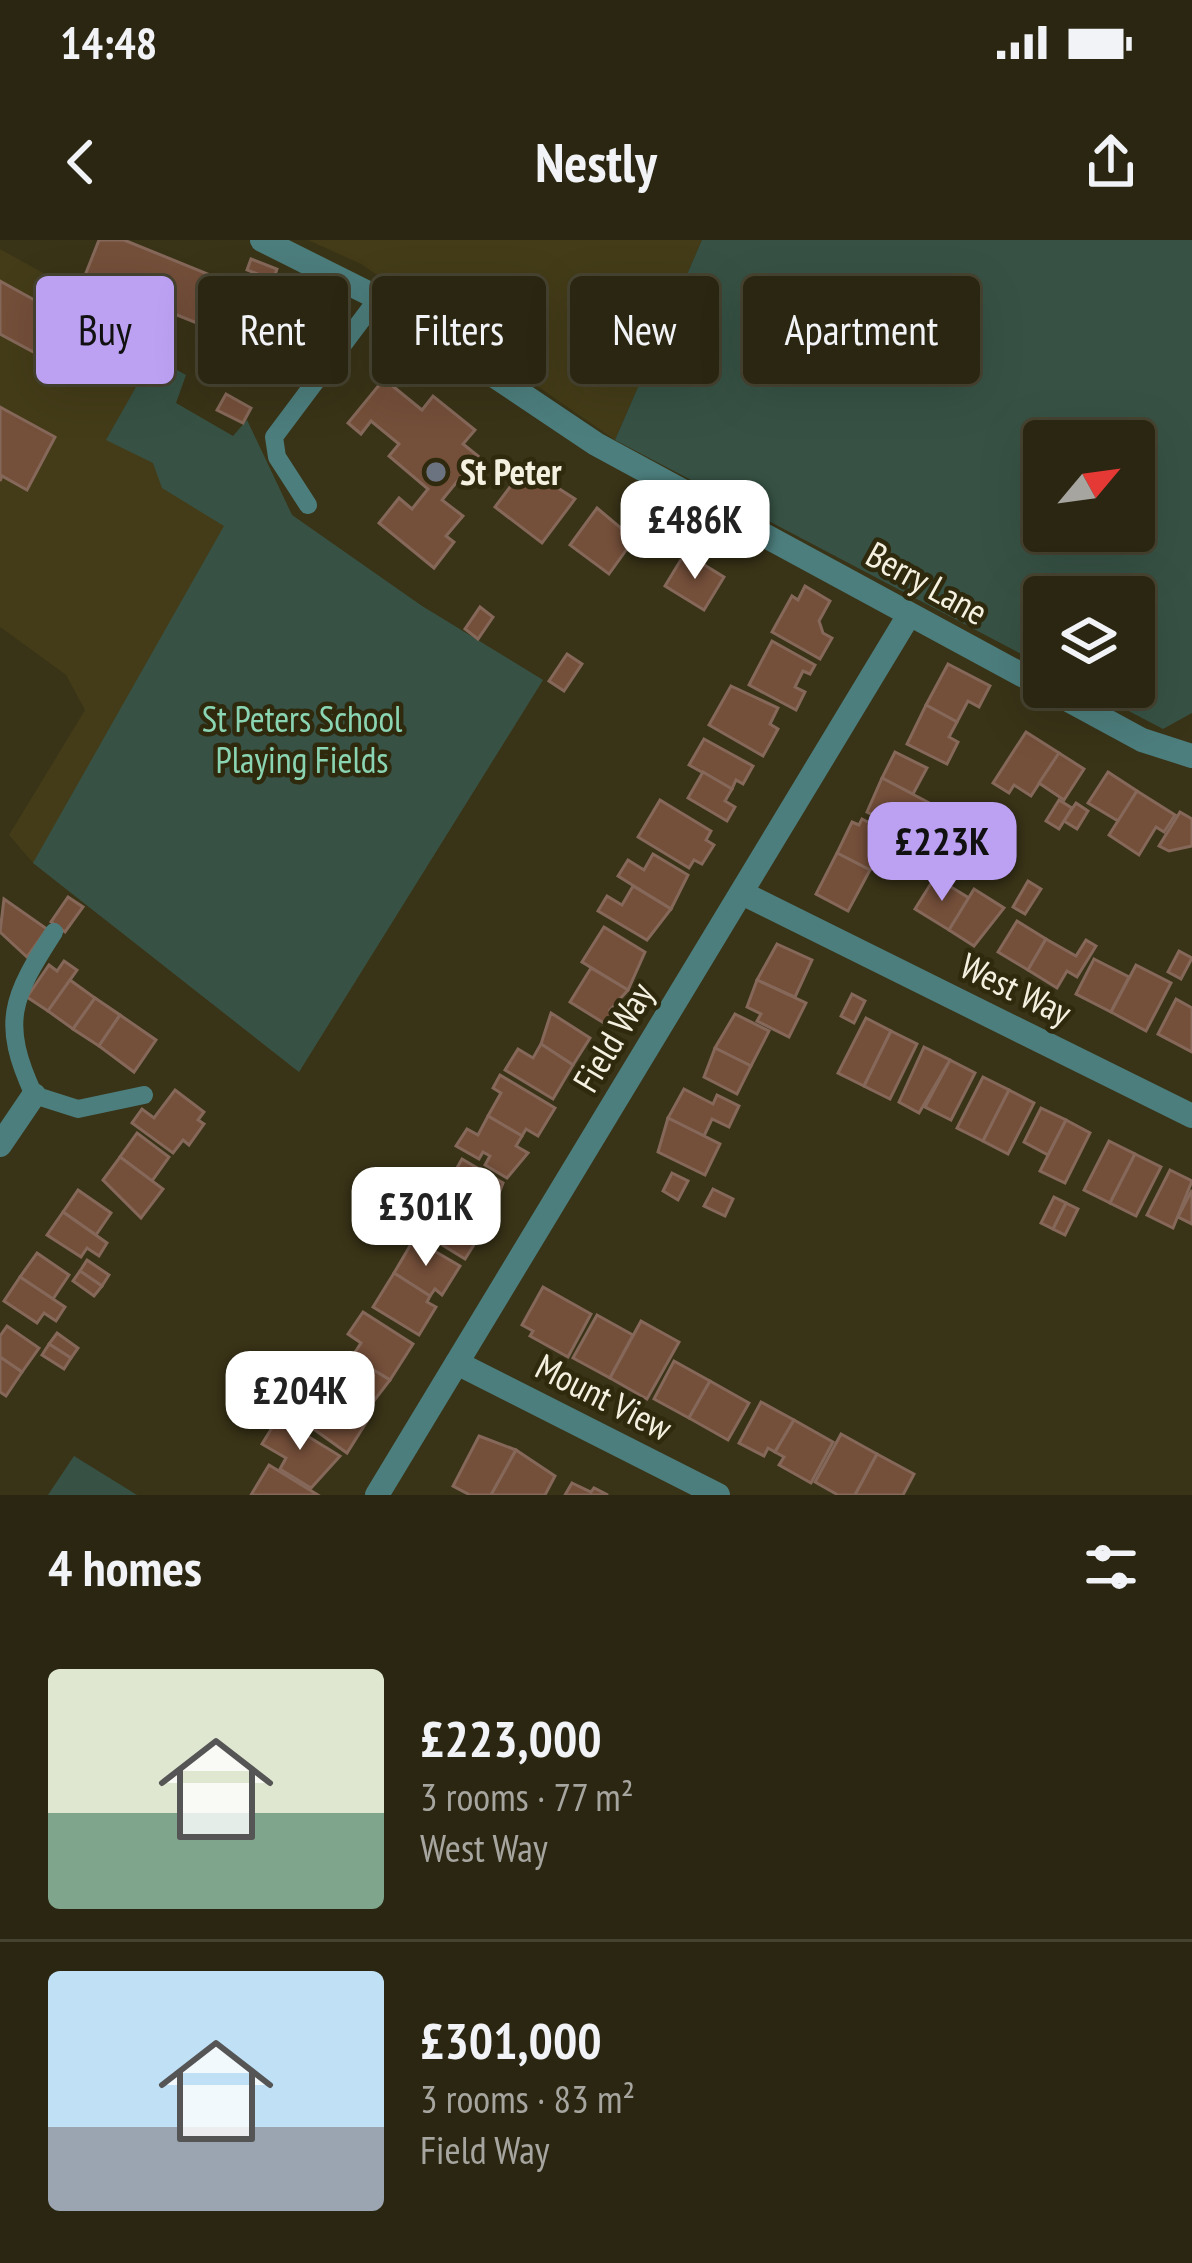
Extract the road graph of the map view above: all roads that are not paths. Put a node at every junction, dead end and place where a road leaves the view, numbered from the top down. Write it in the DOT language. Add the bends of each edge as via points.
graph roads {
  1 [pos="262,240"];
  2 [pos="372,295"];
  3 [pos="372,306"];
  4 [pos="506,384"];
  5 [pos="308,505"];
  6 [pos="909,615"];
  7 [pos="1192,756"];
  8 [pos="744,894"];
  9 [pos="54,932"];
  10 [pos="34,1095"];
  11 [pos="145,1095"];
  12 [pos="1192,1116"];
  13 [pos="0,1144"];
  14 [pos="457,1363"];
  15 [pos="377,1495"];
  16 [pos="718,1495"];
  1 -- 2 [label="street, Berry Lane"];
  3 -- 5 [label="lane" via="274,437 277,457"];
  4 -- 6 [label="street, Berry Lane" via="596,444"];
  6 -- 7 [label="street, Berry Lane" via="1142,740"];
  6 -- 8 [label="street, Field Way"];
  8 -- 12 [label="street, West Way"];
  8 -- 14 [label="street, Field Way"];
  9 -- 10 [label="lane" via="16,990 8,1023 16,1064"];
  10 -- 11 [label="lane" via="78,1109"];
  10 -- 13 [label="street"];
  14 -- 15 [label="street, Field Way"];
  14 -- 16 [label="street, Mount View"];
}
